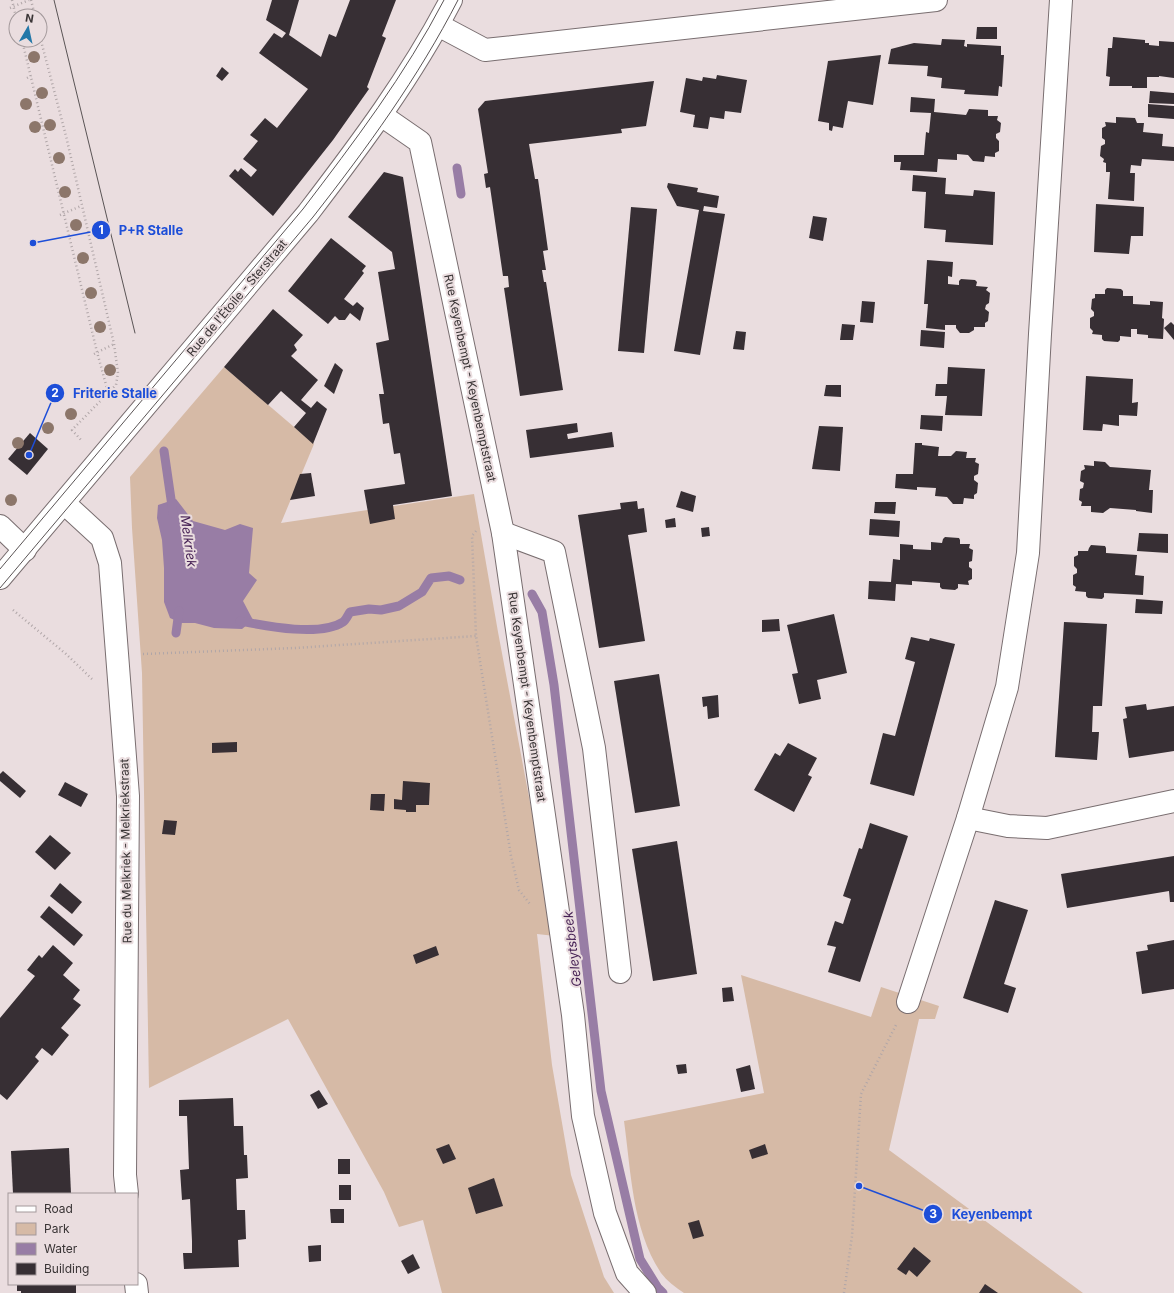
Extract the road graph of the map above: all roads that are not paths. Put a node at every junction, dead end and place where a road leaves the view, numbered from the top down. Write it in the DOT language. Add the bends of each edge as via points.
graph roads {
  1 [pos="451,0"];
  2 [pos="936,0"];
  3 [pos="1062,0"];
  4 [pos="438,25"];
  5 [pos="381,115"];
  6 [pos="64,503"];
  7 [pos="0,526"];
  8 [pos="504,533"];
  9 [pos="24,550"];
  10 [pos="0,578"];
  11 [pos="1174,801"];
  12 [pos="968,818"];
  13 [pos="620,972"];
  14 [pos="908,1002"];
  15 [pos="127,1193"];
  16 [pos="645,1293"];
  1 -- 4 [label="street, Rue de l'Étoile - Sterstraat"];
  2 -- 4 [label="street" via="485,50"];
  3 -- 12 [label="street" via="1028,553 1006,687"];
  4 -- 5 [label="street, Rue de l'Étoile - Sterstraat"];
  5 -- 6 [label="street, Rue de l'Étoile - Sterstraat" via="308,214"];
  5 -- 8 [label="street, Rue Keyenbempt - Keyenbemptstraat" via="420,142"];
  6 -- 9 [label="street, Rue de l'Étoile - Sterstraat"];
  6 -- 15 [label="street, Rue du Melkriek - Melkriekstraat" via="102,538 110,563 128,796 125,1153"];
  7 -- 9 [label="street"];
  8 -- 13 [label="street" via="554,552 594,748"];
  8 -- 16 [label="street, Rue Keyenbempt - Keyenbemptstraat" via="573,1015 583,1116 605,1213 628,1273"];
  9 -- 10 [label="street, Rue de l'Étoile - Sterstraat"];
  11 -- 12 [label="street" via="1047,828 1008,826"];
  12 -- 14 [label="street"];
}
